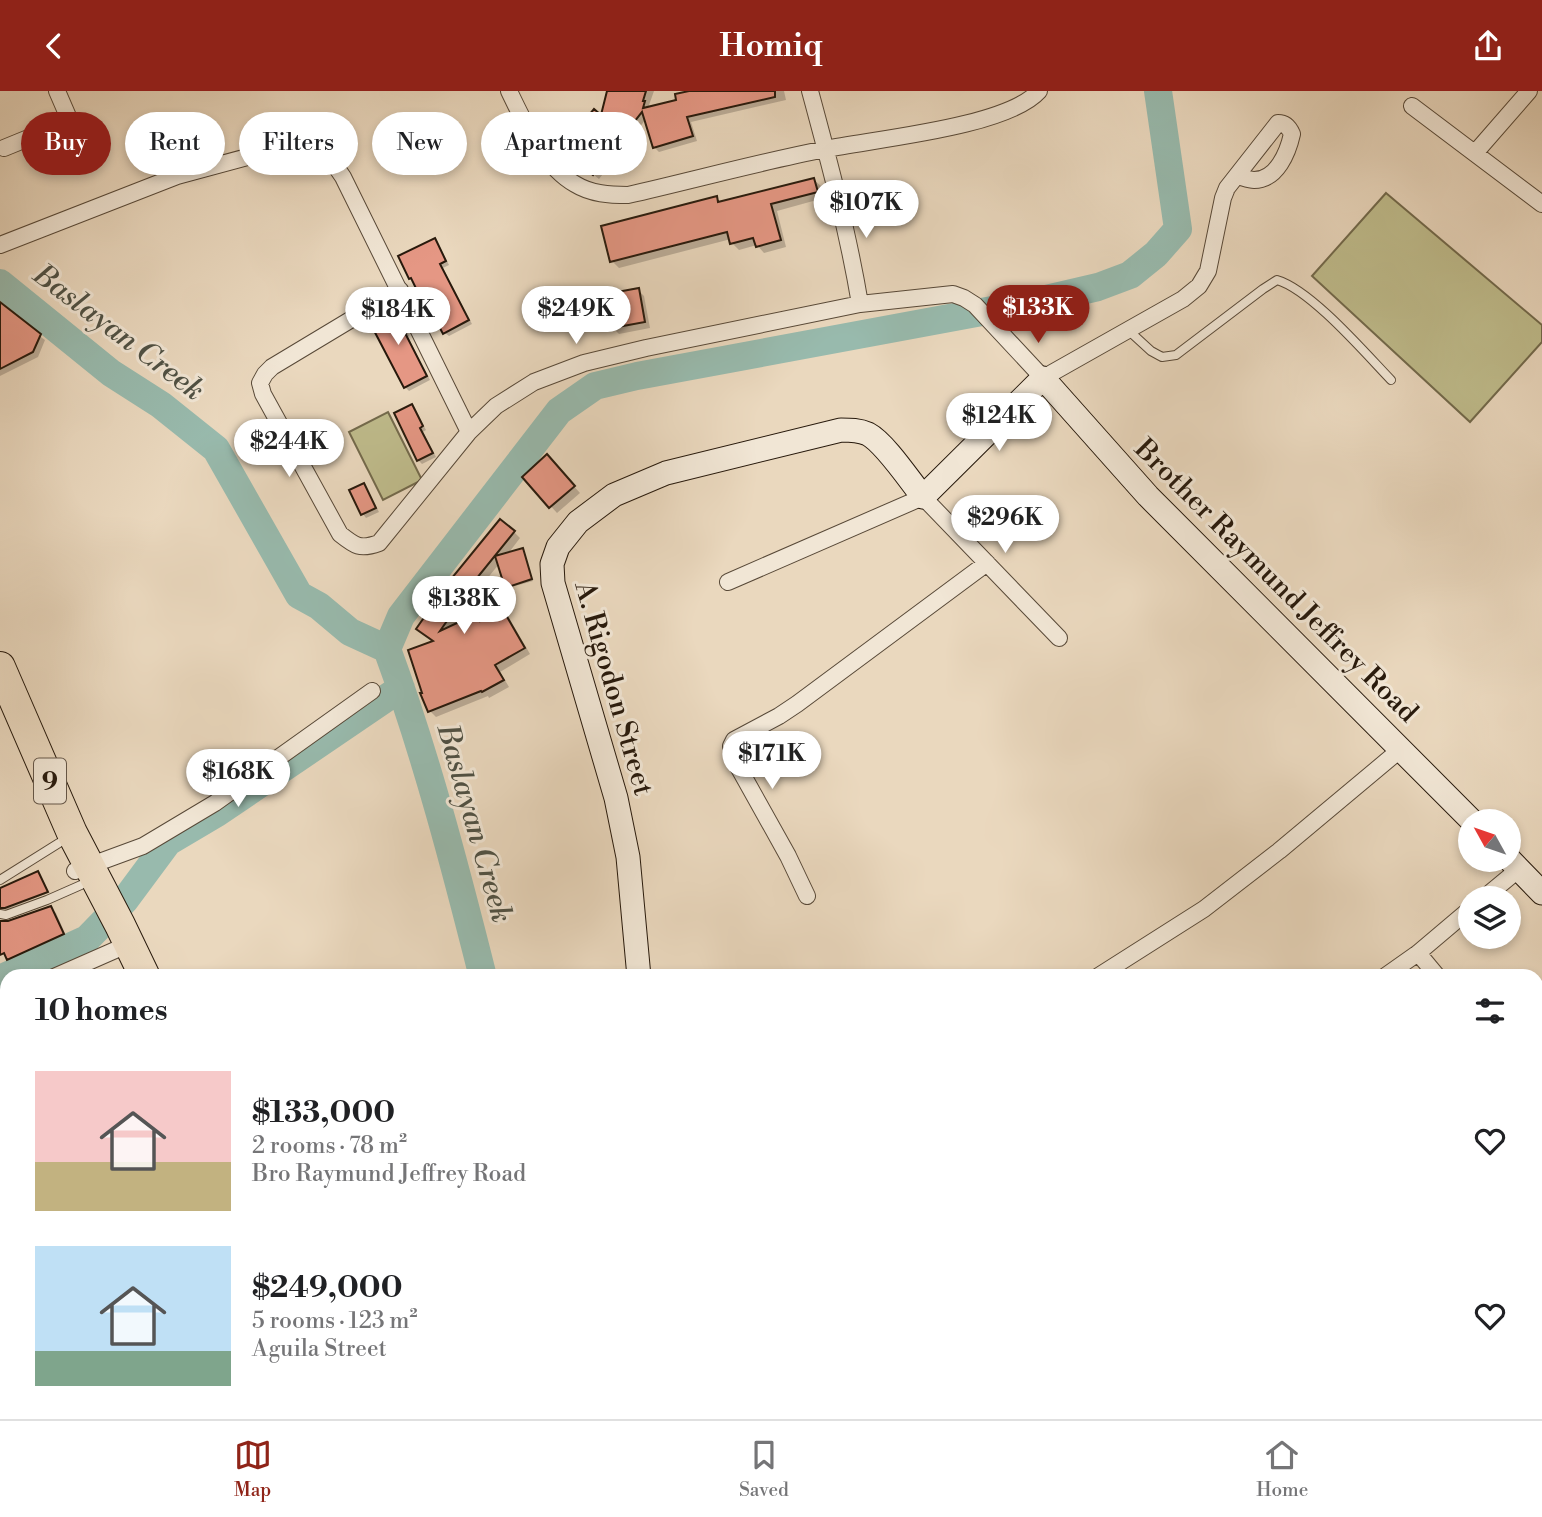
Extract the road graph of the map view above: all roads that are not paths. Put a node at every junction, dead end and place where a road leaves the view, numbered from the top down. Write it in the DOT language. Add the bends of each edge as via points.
graph roads {
  1 [pos="57,91"];
  2 [pos="509,91"];
  3 [pos="810,91"];
  4 [pos="1039,91"];
  5 [pos="1529,91"];
  6 [pos="1412,106"];
  7 [pos="4,148"];
  8 [pos="826,149"];
  9 [pos="1475,153"];
  10 [pos="1237,176"];
  11 [pos="1542,204"];
  12 [pos="0,245"];
  13 [pos="400,290"];
  14 [pos="860,304"];
  15 [pos="1127,330"];
  16 [pos="1043,378"];
  17 [pos="1391,380"];
  18 [pos="469,432"];
  19 [pos="923,497"];
  20 [pos="987,563"];
  21 [pos="728,582"];
  22 [pos="1059,638"];
  23 [pos="0,667"];
  24 [pos="372,691"];
  25 [pos="0,705"];
  26 [pos="1401,749"];
  27 [pos="1460,809"];
  28 [pos="59,843"];
  29 [pos="1521,870"];
  30 [pos="1506,872"];
  31 [pos="0,880"];
  32 [pos="88,884"];
  33 [pos="1494,886"];
  34 [pos="1542,893"];
  35 [pos="807,896"];
  36 [pos="0,914"];
  37 [pos="1458,919"];
  38 [pos="120,946"];
  39 [pos="1418,953"];
  40 [pos="71,969"];
  41 [pos="139,969"];
  42 [pos="638,969"];
  43 [pos="1110,969"];
  44 [pos="1395,969"];
  45 [pos="1431,969"];
  1 -- 7 [label="street" via="70,121"];
  2 -- 8 [label="street" via="551,165 575,184 604,195 628,195"];
  3 -- 8 [label="street"];
  4 -- 8 [label="street" via="1009,110 969,123"];
  5 -- 9 [label="street"];
  6 -- 9 [label="street"];
  8 -- 14 [label="street"];
  9 -- 11 [label="street"];
  10 -- 15 [label="street" via="1223,198 1208,271 1199,286"];
  12 -- 13 [label="street" via="177,176 303,142 316,145 330,157"];
  13 -- 18 [label="street"];
  13 -- 18 [label="street" via="272,367 260,383 263,394 340,534 366,548 379,543"];
  14 -- 16 [label="street" via="953,294 964,298"];
  14 -- 18 [label="street" via="584,363 534,382 496,406"];
  15 -- 16 [label="street"];
  15 -- 17 [label="lane" via="1162,357 1176,355 1277,280 1298,290 1325,313"];
  16 -- 19 [label="street"];
  16 -- 26 [label="street, Brother Raymund Jeffrey Road" via="1148,496"];
  19 -- 20 [label="street"];
  19 -- 21 [label="street"];
  19 -- 42 [label="street, A. Rigodon Street" via="870,435 841,430 666,473 614,495 578,522 558,547 552,564 553,583 618,810 628,857"];
  20 -- 22 [label="street"];
  20 -- 35 [label="street" via="797,704 734,740 731,746 736,761"];
  23 -- 32 [label="highway, 9" via="72,833"];
  24 -- 32 [label="street" via="215,803"];
  25 -- 28 [label="highway, 9"];
  26 -- 27 [label="street, Brother Raymund Jeffrey Road"];
  26 -- 43 [label="street" via="1204,909"];
  28 -- 31 [label="lane"];
  28 -- 32 [label="highway, 9"];
  29 -- 34 [label="street"];
  30 -- 33 [label="street"];
  32 -- 36 [label="lane"];
  32 -- 38 [label="highway, 9"];
  37 -- 39 [label="street"];
  38 -- 40 [label="street"];
  38 -- 41 [label="highway, 9"];
  39 -- 44 [label="street"];
  39 -- 45 [label="street"];
}
